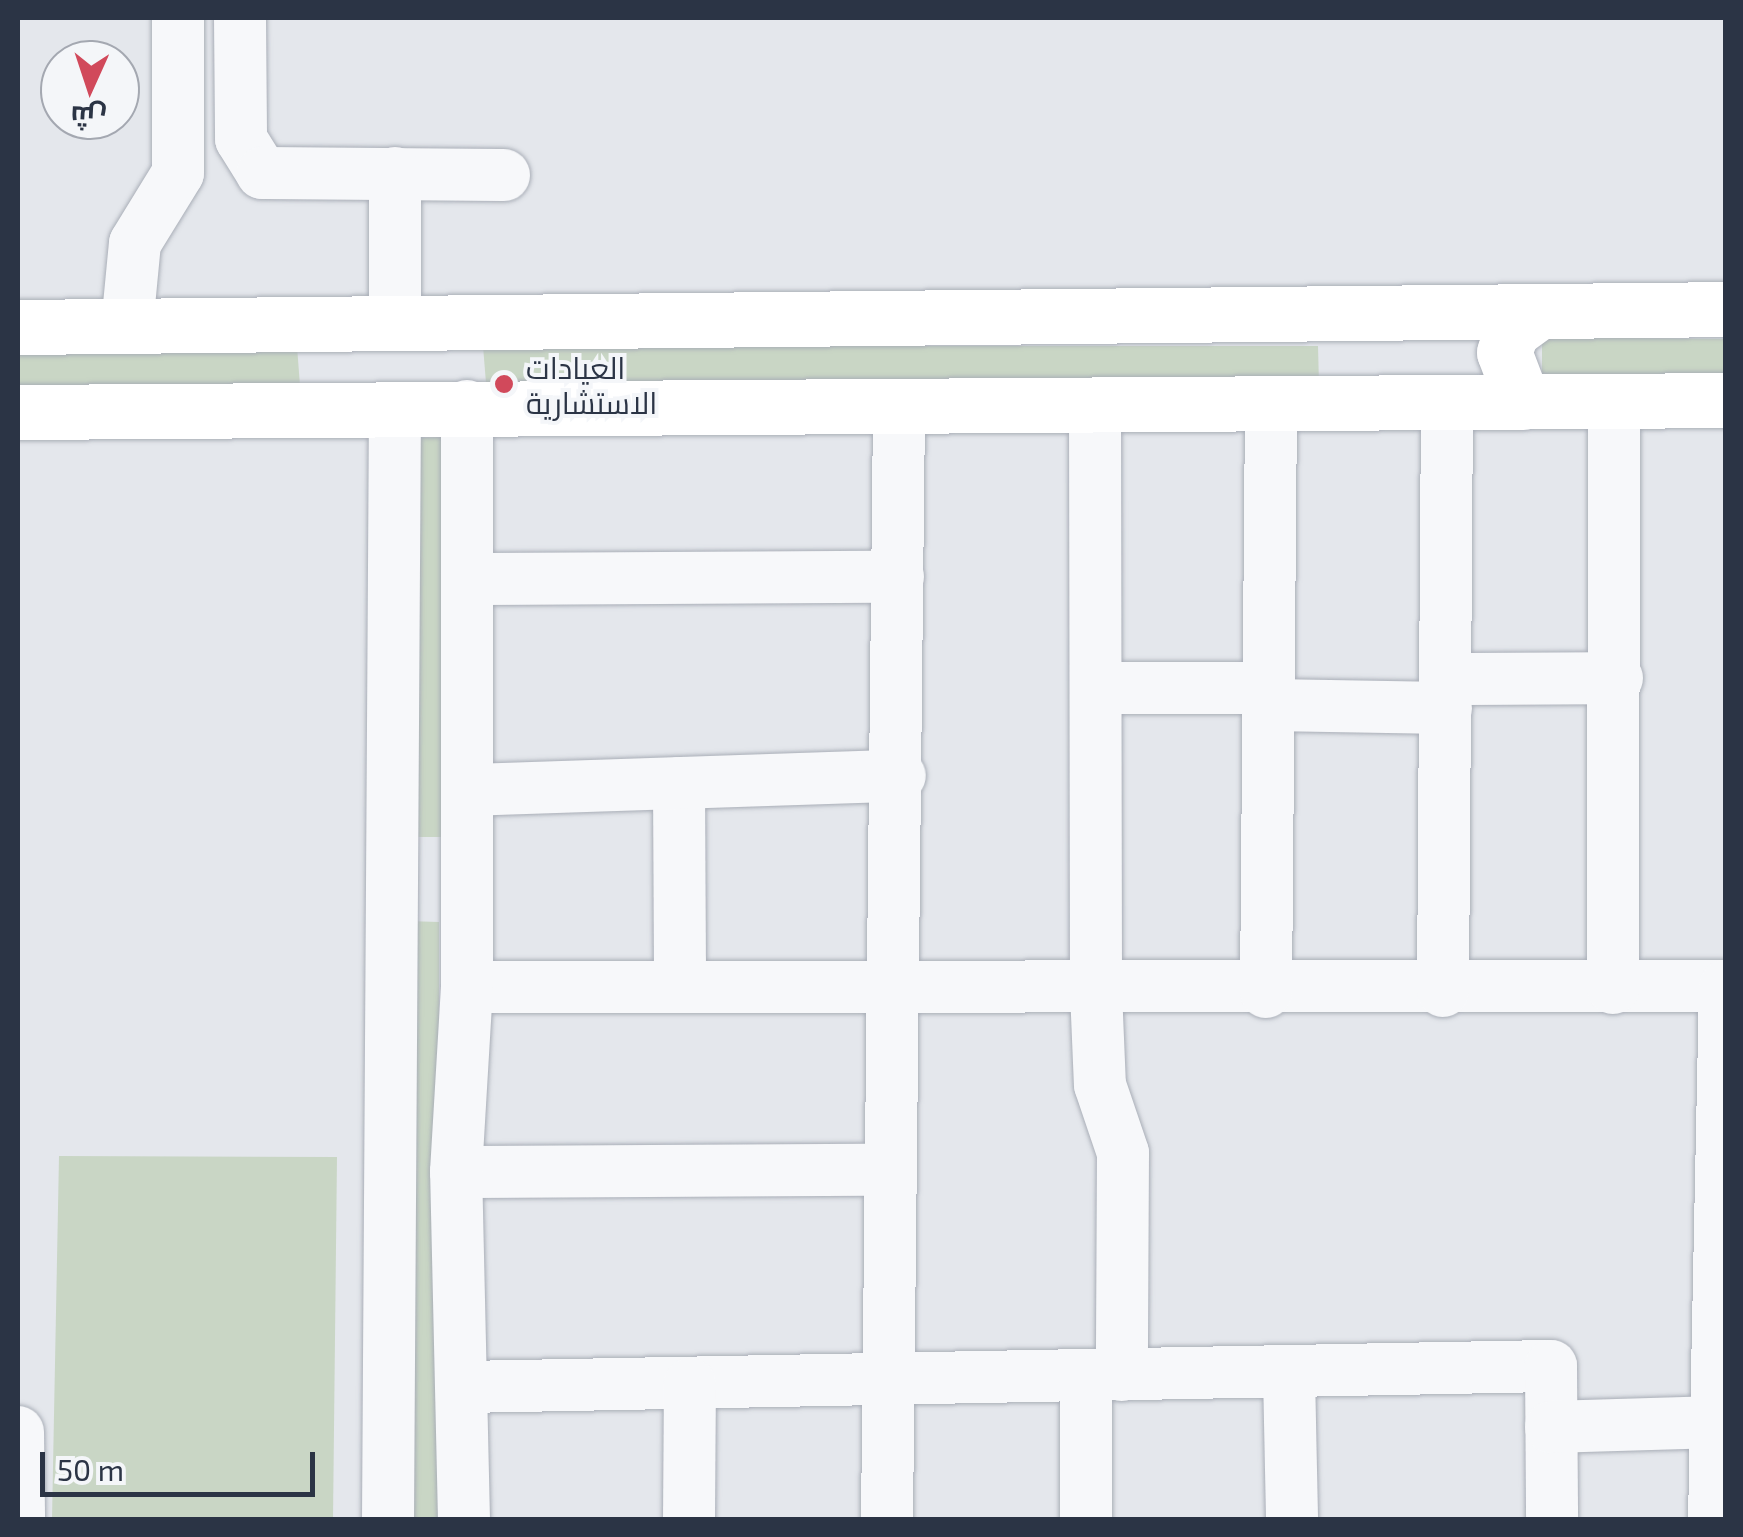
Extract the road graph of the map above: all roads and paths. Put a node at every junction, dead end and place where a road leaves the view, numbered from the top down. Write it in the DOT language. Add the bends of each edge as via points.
graph roads {
  1 [pos="178,18"];
  2 [pos="240,18"];
  3 [pos="395,173"];
  4 [pos="504,174"];
  5 [pos="1726,309"];
  6 [pos="1540,311"];
  7 [pos="1340,312"];
  8 [pos="395,323"];
  9 [pos="127,326"];
  10 [pos="18,327"];
  11 [pos="1726,400"];
  12 [pos="1446,401"];
  13 [pos="1334,402"];
  14 [pos="1523,402"];
  15 [pos="1614,402"];
  16 [pos="1271,405"];
  17 [pos="467,406"];
  18 [pos="1095,407"];
  19 [pos="394,408"];
  20 [pos="899,408"];
  21 [pos="18,412"];
  22 [pos="898,576"];
  23 [pos="467,579"];
  24 [pos="1618,678"];
  25 [pos="1096,688"];
  26 [pos="1447,694"];
  27 [pos="1270,696"];
  28 [pos="900,776"];
  29 [pos="680,783"];
  30 [pos="469,790"];
  31 [pos="389,884"];
  32 [pos="466,886"];
  33 [pos="680,985"];
  34 [pos="892,986"];
  35 [pos="1725,986"];
  36 [pos="467,987"];
  37 [pos="1613,988"];
  38 [pos="1442,990"];
  39 [pos="1096,992"];
  40 [pos="1266,992"];
  41 [pos="887,1170"];
  42 [pos="456,1172"];
  43 [pos="1725,1175"];
  44 [pos="1289,1374"];
  45 [pos="1104,1376"];
  46 [pos="884,1380"];
  47 [pos="690,1384"];
  48 [pos="465,1387"];
  49 [pos="1720,1393"];
  50 [pos="1551,1427"];
  51 [pos="18,1432"];
  52 [pos="19,1520"];
  53 [pos="388,1520"];
  54 [pos="464,1520"];
  55 [pos="689,1520"];
  56 [pos="887,1520"];
  57 [pos="1086,1520"];
  58 [pos="1292,1520"];
  59 [pos="1552,1520"];
  60 [pos="1714,1520"];
  1 -- 9 [label="street" via="178,173 136,242"];
  2 -- 3 [label="street" via="241,139 262,174"];
  3 -- 4 [label="street"];
  3 -- 8 [label="street"];
  5 -- 6 [label="main road"];
  6 -- 7 [label="main road"];
  6 -- 14 [label="main road" via="1520,322 1504,352"];
  7 -- 8 [label="main road"];
  7 -- 13 [label="main road" via="1363,361"];
  8 -- 9 [label="main road"];
  9 -- 10 [label="main road"];
  11 -- 15 [label="main road"];
  12 -- 13 [label="main road"];
  12 -- 14 [label="main road"];
  12 -- 26 [label="street"];
  13 -- 16 [label="main road"];
  14 -- 15 [label="main road"];
  15 -- 24 [label="street"];
  16 -- 18 [label="main road"];
  16 -- 27 [label="street"];
  17 -- 19 [label="main road"];
  17 -- 20 [label="main road"];
  17 -- 23 [label="street"];
  18 -- 20 [label="main road"];
  18 -- 25 [label="street"];
  19 -- 21 [label="main road"];
  19 -- 31 [label="street"];
  20 -- 22 [label="street"];
  22 -- 23 [label="street"];
  22 -- 28 [label="street"];
  23 -- 30 [label="street"];
  24 -- 26 [label="street"];
  24 -- 37 [label="street"];
  25 -- 27 [label="street"];
  25 -- 39 [label="street"];
  26 -- 27 [label="street"];
  26 -- 38 [label="street"];
  27 -- 40 [label="street"];
  28 -- 29 [label="street"];
  28 -- 34 [label="street"];
  29 -- 30 [label="street"];
  29 -- 33 [label="street"];
  30 -- 32 [label="street"];
  31 -- 32 [label="street"];
  31 -- 53 [label="street"];
  32 -- 36 [label="street"];
  33 -- 34 [label="street"];
  33 -- 36 [label="street"];
  34 -- 39 [label="street"];
  34 -- 41 [label="street"];
  35 -- 37 [label="street"];
  35 -- 43 [label="street"];
  36 -- 42 [label="street"];
  37 -- 38 [label="street"];
  38 -- 40 [label="street"];
  39 -- 40 [label="street"];
  39 -- 45 [label="street" via="1100,1085 1123,1153"];
  41 -- 42 [label="street"];
  41 -- 46 [label="street"];
  42 -- 48 [label="street"];
  43 -- 49 [label="street"];
  44 -- 45 [label="street"];
  44 -- 50 [label="street" via="1552,1366"];
  44 -- 58 [label="street"];
  45 -- 46 [label="street"];
  45 -- 57 [label="street"];
  46 -- 47 [label="street"];
  46 -- 56 [label="street"];
  47 -- 48 [label="street"];
  47 -- 55 [label="street"];
  48 -- 54 [label="street"];
  49 -- 50 [label="street"];
  49 -- 60 [label="street"];
  50 -- 59 [label="street"];
  51 -- 52 [label="street"];
}
